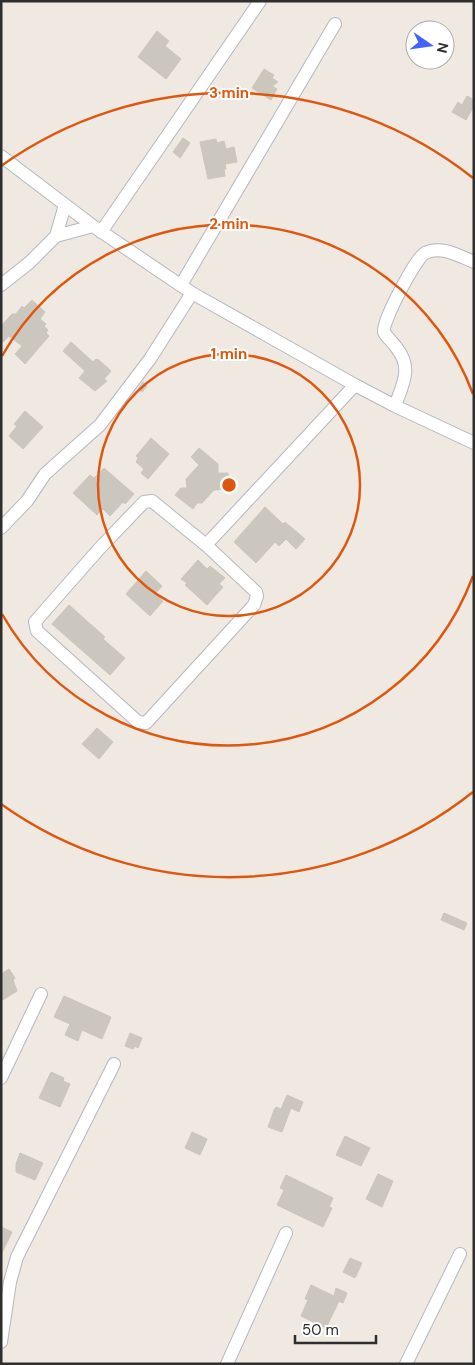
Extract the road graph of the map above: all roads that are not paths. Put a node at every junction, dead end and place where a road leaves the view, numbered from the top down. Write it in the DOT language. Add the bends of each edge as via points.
graph roads {
  1 [pos="260,1"];
  2 [pos="335,24"];
  3 [pos="1,156"];
  4 [pos="65,205"];
  5 [pos="97,229"];
  6 [pos="56,236"];
  7 [pos="474,262"];
  8 [pos="1,285"];
  9 [pos="181,285"];
  10 [pos="192,293"];
  11 [pos="355,385"];
  12 [pos="395,406"];
  13 [pos="474,443"];
  14 [pos="1,528"];
  15 [pos="206,546"];
  16 [pos="41,994"];
  17 [pos="114,1064"];
  18 [pos="1,1078"];
  19 [pos="286,1232"];
  20 [pos="460,1254"];
  21 [pos="1,1342"];
  22 [pos="227,1364"];
  23 [pos="406,1364"];
  1 -- 5 [label="street"];
  2 -- 9 [label="street"];
  3 -- 4 [label="street"];
  4 -- 5 [label="street"];
  4 -- 6 [label="street"];
  5 -- 6 [label="street"];
  5 -- 9 [label="street"];
  6 -- 8 [label="street"];
  7 -- 12 [label="street" via="437,250 424,254 415,264 383,327 386,336 404,358 406,368"];
  9 -- 10 [label="street"];
  10 -- 11 [label="street"];
  10 -- 14 [label="street" via="150,359 100,425 45,474 27,501"];
  11 -- 12 [label="street"];
  11 -- 15 [label="street"];
  12 -- 13 [label="street"];
  15 -- 15 [label="street" via="256,592 256,601 146,723 138,722 37,631 35,622 144,502 152,501"];
  16 -- 18 [label="street"];
  17 -- 21 [label="street" via="17,1257"];
  19 -- 22 [label="street"];
  20 -- 23 [label="street"];
}
